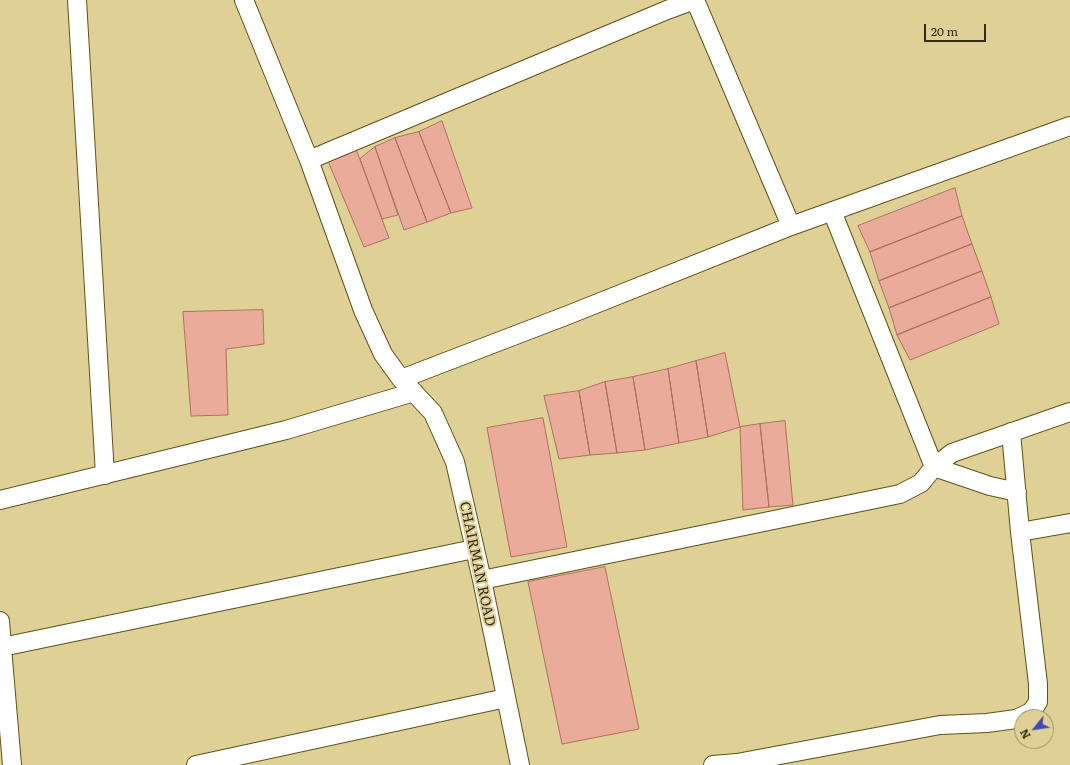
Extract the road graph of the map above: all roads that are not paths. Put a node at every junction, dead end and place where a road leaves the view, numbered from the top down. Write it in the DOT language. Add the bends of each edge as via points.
graph roads {
  1 [pos="76,0"];
  2 [pos="244,0"];
  3 [pos="695,0"];
  4 [pos="665,5"];
  5 [pos="1070,126"];
  6 [pos="309,160"];
  7 [pos="832,211"];
  8 [pos="791,226"];
  9 [pos="401,379"];
  10 [pos="414,392"];
  11 [pos="1070,412"];
  12 [pos="1011,432"];
  13 [pos="934,467"];
  14 [pos="105,475"];
  15 [pos="1017,492"];
  16 [pos="0,500"];
  17 [pos="1070,523"];
  18 [pos="1020,532"];
  19 [pos="474,549"];
  20 [pos="482,580"];
  21 [pos="0,621"];
  22 [pos="2,655"];
  23 [pos="506,698"];
  24 [pos="12,765"];
  25 [pos="196,765"];
  26 [pos="520,765"];
  27 [pos="713,765"];
  1 -- 14 [label="street"];
  2 -- 6 [label="street, CHAIRMAN ROAD"];
  3 -- 4 [label="street"];
  3 -- 8 [label="street"];
  4 -- 6 [label="street"];
  5 -- 7 [label="street"];
  6 -- 9 [label="street, CHAIRMAN ROAD" via="363,310 383,354"];
  7 -- 8 [label="street"];
  7 -- 13 [label="street"];
  8 -- 9 [label="street"];
  9 -- 10 [label="street, CHAIRMAN ROAD"];
  10 -- 14 [label="street" via="286,430"];
  10 -- 19 [label="street, CHAIRMAN ROAD" via="434,414 455,462"];
  11 -- 12 [label="street"];
  12 -- 13 [label="street" via="952,453"];
  12 -- 15 [label="street"];
  13 -- 15 [label="street" via="990,486"];
  13 -- 20 [label="street" via="921,483 900,494"];
  14 -- 16 [label="street"];
  15 -- 18 [label="street"];
  17 -- 18 [label="street"];
  18 -- 27 [label="street" via="1038,684 1038,702 1032,712 1016,719 940,725 737,763"];
  19 -- 20 [label="street, CHAIRMAN ROAD"];
  19 -- 22 [label="street"];
  20 -- 23 [label="street, CHAIRMAN ROAD"];
  21 -- 22 [label="street"];
  22 -- 24 [label="street"];
  23 -- 25 [label="street"];
  23 -- 26 [label="street, CHAIRMAN ROAD"];
}
